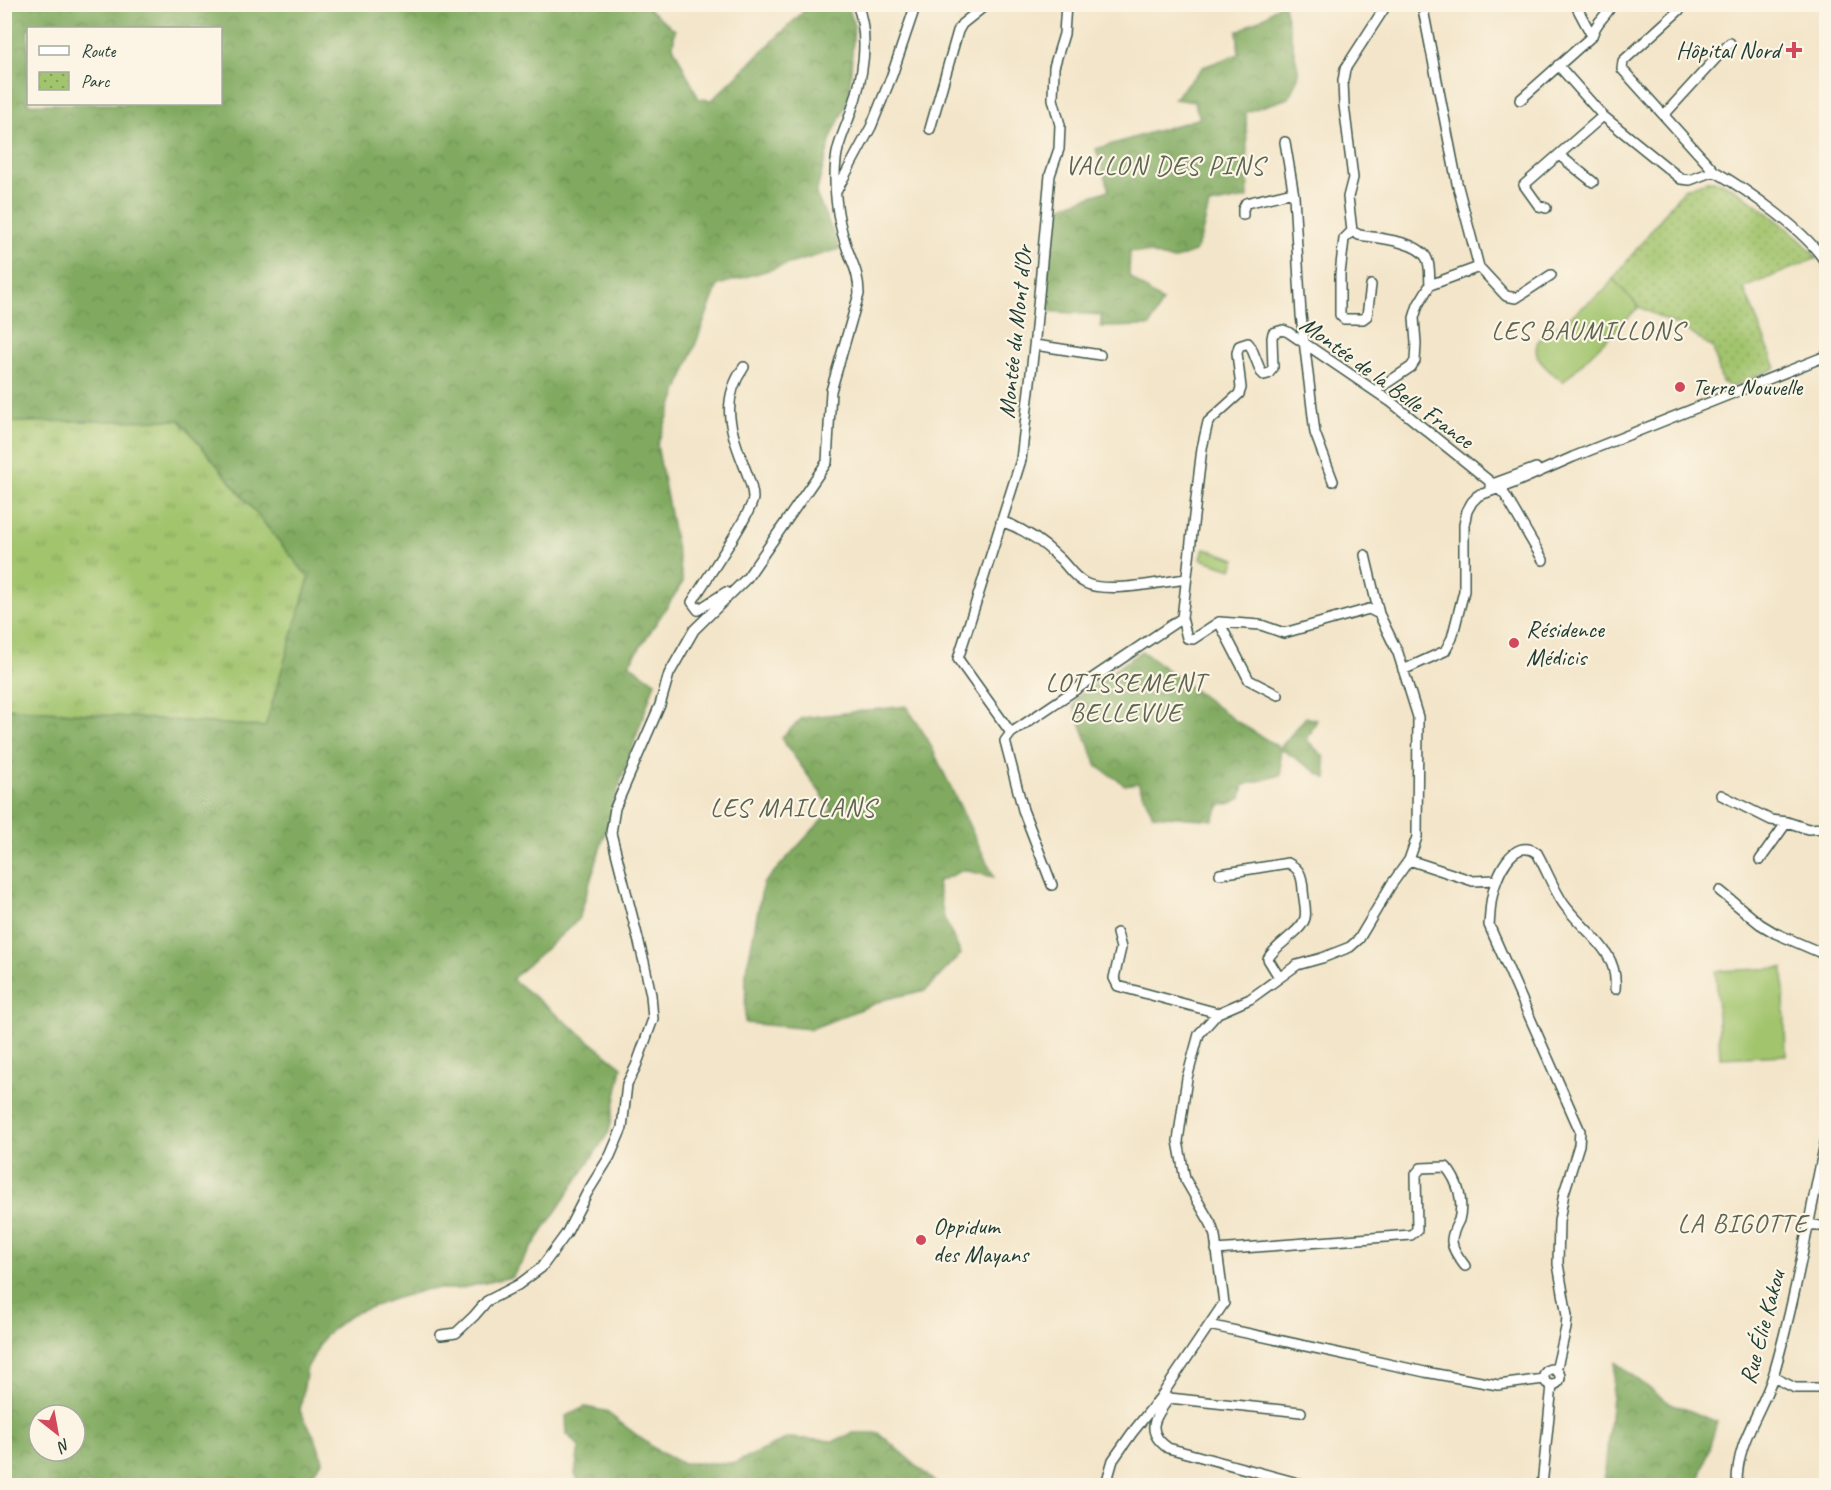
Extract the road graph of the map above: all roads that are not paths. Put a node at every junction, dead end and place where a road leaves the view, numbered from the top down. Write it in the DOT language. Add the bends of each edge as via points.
graph roads {
  1 [pos="857,4"];
  2 [pos="916,4"];
  3 [pos="987,4"];
  4 [pos="1066,4"];
  5 [pos="1388,4"];
  6 [pos="1422,4"];
  7 [pos="1575,4"];
  8 [pos="1612,4"];
  9 [pos="1686,4"];
  10 [pos="1592,36"];
  11 [pos="1730,43"];
  12 [pos="1558,65"];
  13 [pos="1520,100"];
  14 [pos="1664,115"];
  15 [pos="1603,116"];
  16 [pos="930,129"];
  17 [pos="1286,142"];
  18 [pos="1559,155"];
  19 [pos="1714,171"];
  20 [pos="1593,182"];
  21 [pos="1293,192"];
  22 [pos="836,193"];
  23 [pos="1546,208"];
  24 [pos="1243,215"];
  25 [pos="1352,231"];
  26 [pos="1827,264"];
  27 [pos="1479,267"];
  28 [pos="1551,275"];
  29 [pos="1371,285"];
  30 [pos="1430,285"];
  31 [pos="1305,342"];
  32 [pos="1035,345"];
  33 [pos="1100,356"];
  34 [pos="1827,356"];
  35 [pos="744,367"];
  36 [pos="1393,380"];
  37 [pos="1376,391"];
  38 [pos="1391,402"];
  39 [pos="1333,481"];
  40 [pos="1496,486"];
  41 [pos="1001,521"];
  42 [pos="1365,555"];
  43 [pos="1543,560"];
  44 [pos="754,567"];
  45 [pos="1186,579"];
  46 [pos="1379,614"];
  47 [pos="1182,618"];
  48 [pos="1219,622"];
  49 [pos="1403,670"];
  50 [pos="1278,695"];
  51 [pos="1011,733"];
  52 [pos="1721,795"];
  53 [pos="1787,822"];
  54 [pos="1827,830"];
  55 [pos="1409,860"];
  56 [pos="1760,861"];
  57 [pos="1220,874"];
  58 [pos="1496,880"];
  59 [pos="1052,885"];
  60 [pos="1720,891"];
  61 [pos="1117,933"];
  62 [pos="1827,955"];
  63 [pos="1279,977"];
  64 [pos="1614,989"];
  65 [pos="1218,1013"];
  66 [pos="1827,1139"];
  67 [pos="1808,1224"];
  68 [pos="1827,1227"];
  69 [pos="1216,1250"];
  70 [pos="1465,1266"];
  71 [pos="1209,1325"];
  72 [pos="441,1335"];
  73 [pos="1773,1377"];
  74 [pos="1548,1382"];
  75 [pos="1827,1388"];
  76 [pos="1301,1412"];
  77 [pos="1142,1421"];
  78 [pos="1154,1431"];
  79 [pos="1109,1485"];
  80 [pos="1309,1485"];
  81 [pos="1542,1485"];
  82 [pos="1737,1485"];
  1 -- 22 [label="street" via="864,27 863,58 859,86 836,160"];
  2 -- 22 [label="street" via="871,128"];
  3 -- 16 [label="street" via="958,31"];
  4 -- 32 [label="street, Montée du Mont d'Or" via="1064,34 1054,67 1059,149 1050,175"];
  5 -- 25 [label="street" via="1345,69 1343,81 1353,178 1348,197"];
  6 -- 27 [label="street" via="1456,183"];
  7 -- 10 [label="street"];
  8 -- 10 [label="street" via="1595,24"];
  9 -- 14 [label="street" via="1623,61 1622,69"];
  10 -- 12 [label="street"];
  11 -- 14 [label="street"];
  12 -- 13 [label="street"];
  12 -- 15 [label="street"];
  14 -- 19 [label="street"];
  15 -- 18 [label="street"];
  15 -- 19 [label="street" via="1682,179"];
  17 -- 21 [label="street"];
  18 -- 20 [label="street"];
  18 -- 23 [label="street" via="1524,185 1539,206"];
  19 -- 26 [label="street" via="1812,242"];
  21 -- 24 [label="street" via="1246,203"];
  21 -- 31 [label="street"];
  22 -- 44 [label="street" via="845,243 859,280 859,294 831,391 827,462"];
  25 -- 29 [label="street" via="1344,239 1340,274 1340,315 1344,319 1368,316"];
  25 -- 30 [label="street" via="1417,248 1429,265"];
  27 -- 28 [label="street" via="1506,296 1516,298"];
  27 -- 30 [label="street"];
  30 -- 36 [label="street" via="1414,318 1415,361"];
  31 -- 37 [label="street, Montée de la Belle France"];
  31 -- 39 [label="street" via="1315,433"];
  31 -- 45 [label="street, Montée de la Belle France" via="1283,330 1274,333 1273,368 1264,375 1251,347 1239,346 1239,394 1208,422 1202,447"];
  32 -- 33 [label="street"];
  32 -- 41 [label="street, Montée du Mont d'Or" via="1021,460"];
  34 -- 40 [label="street"];
  35 -- 44 [label="street" via="735,380 728,412 753,501 692,602 698,610 722,596"];
  36 -- 37 [label="street"];
  36 -- 38 [label="street"];
  37 -- 38 [label="street, Montée de la Belle France"];
  38 -- 40 [label="street, Montée de la Belle France"];
  40 -- 43 [label="street, Montée de la Belle France"];
  40 -- 49 [label="street" via="1477,496 1467,511 1464,591 1452,638 1445,651"];
  41 -- 45 [label="street" via="1034,535 1087,584 1106,588"];
  41 -- 51 [label="street, Montée du Mont d'Or" via="958,659"];
  42 -- 46 [label="street"];
  44 -- 72 [label="street" via="694,630 669,674 660,705 615,808 611,833 644,962 653,1019 627,1084 622,1128 566,1234 541,1268 487,1301 456,1333"];
  45 -- 47 [label="street, Montée de la Belle France"];
  46 -- 48 [label="street" via="1369,609 1284,633 1260,625"];
  46 -- 49 [label="street"];
  47 -- 48 [label="street" via="1185,635 1193,639"];
  47 -- 51 [label="street"];
  48 -- 50 [label="street" via="1249,680"];
  49 -- 55 [label="street" via="1418,717 1417,837"];
  51 -- 59 [label="street" via="1006,747 1023,810"];
  52 -- 53 [label="street" via="1771,820"];
  53 -- 54 [label="street" via="1808,830"];
  53 -- 56 [label="street"];
  55 -- 58 [label="street" via="1473,881"];
  55 -- 63 [label="street" via="1359,939 1350,947 1297,965"];
  57 -- 63 [label="street" via="1288,863 1302,877 1305,917 1268,959"];
  58 -- 64 [label="street" via="1516,851 1523,848 1537,853 1563,903 1607,952 1616,976"];
  58 -- 74 [label="street" via="1490,925 1580,1131 1559,1221 1558,1264 1566,1328 1556,1371 1547,1371"];
  60 -- 62 [label="street" via="1775,933"];
  61 -- 65 [label="street" via="1120,948 1114,978 1118,986"];
  63 -- 65 [label="street" via="1250,999"];
  65 -- 69 [label="street" via="1199,1034 1187,1078 1178,1141 1185,1179 1211,1224"];
  66 -- 67 [label="street, Rue Élie Kakou"];
  67 -- 68 [label="street"];
  67 -- 73 [label="street, Rue Élie Kakou"];
  69 -- 70 [label="street" via="1411,1235 1417,1230 1416,1174 1421,1168 1446,1167 1460,1192 1460,1216 1451,1240"];
  69 -- 71 [label="street" via="1224,1303"];
  71 -- 74 [label="street" via="1498,1385"];
  71 -- 77 [label="street"];
  73 -- 75 [label="street" via="1795,1388"];
  73 -- 82 [label="street, Rue Élie Kakou" via="1740,1452"];
  74 -- 81 [label="street"];
  76 -- 78 [label="street" via="1169,1398 1155,1417"];
  77 -- 78 [label="street"];
  77 -- 79 [label="street" via="1113,1460"];
  78 -- 80 [label="street" via="1159,1442 1168,1448"];
}
